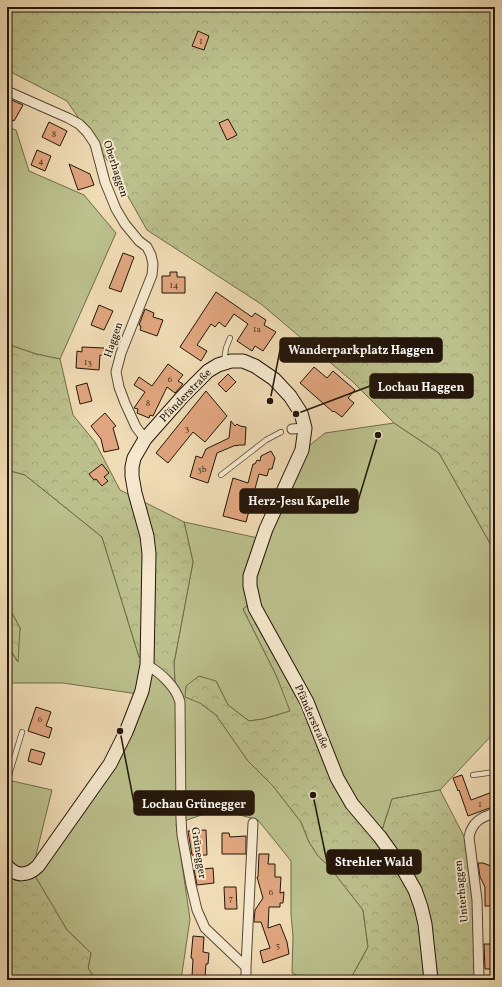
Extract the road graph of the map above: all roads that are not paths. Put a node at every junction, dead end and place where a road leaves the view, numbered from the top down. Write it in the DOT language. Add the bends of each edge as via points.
graph roads {
  1 [pos="7,91"];
  2 [pos="147,247"];
  3 [pos="230,338"];
  4 [pos="223,362"];
  5 [pos="281,432"];
  6 [pos="145,439"];
  7 [pos="221,475"];
  8 [pos="147,665"];
  9 [pos="22,732"];
  10 [pos="495,772"];
  11 [pos="473,775"];
  12 [pos="7,782"];
  13 [pos="493,813"];
  14 [pos="253,823"];
  15 [pos="7,866"];
  16 [pos="246,967"];
  17 [pos="246,980"];
  18 [pos="431,980"];
  19 [pos="479,980"];
  1 -- 2 [label="street, Oberhaggen" via="68,118 84,128 95,144 105,182 116,209 132,233"];
  2 -- 6 [label="street, Haggen" via="152,259 152,275 116,372 119,387 136,427"];
  3 -- 4 [label="lane"];
  4 -- 6 [label="street, Pfänderstraße" via="204,375"];
  4 -- 18 [label="street, Pfänderstraße" via="243,361 268,374 290,396 301,413 298,428 302,450 258,551 250,576 252,596 255,608 307,702 337,778 352,804 380,837 415,890 425,924"];
  5 -- 7 [label="lane" via="266,440"];
  6 -- 8 [label="street, Pfänderstraße" via="134,458 132,476 149,554"];
  8 -- 15 [label="street, Pfänderstraße" via="142,691 110,764 38,866 28,874 16,873"];
  8 -- 16 [label="street, Grünegger" via="169,683 180,702 182,835 197,910 209,933"];
  9 -- 12 [label="lane"];
  10 -- 11 [label="lane"];
  13 -- 19 [label="street, Unterhaggen" via="474,824 469,837 477,900"];
  14 -- 16 [label="street"];
  16 -- 17 [label="street"];
}
